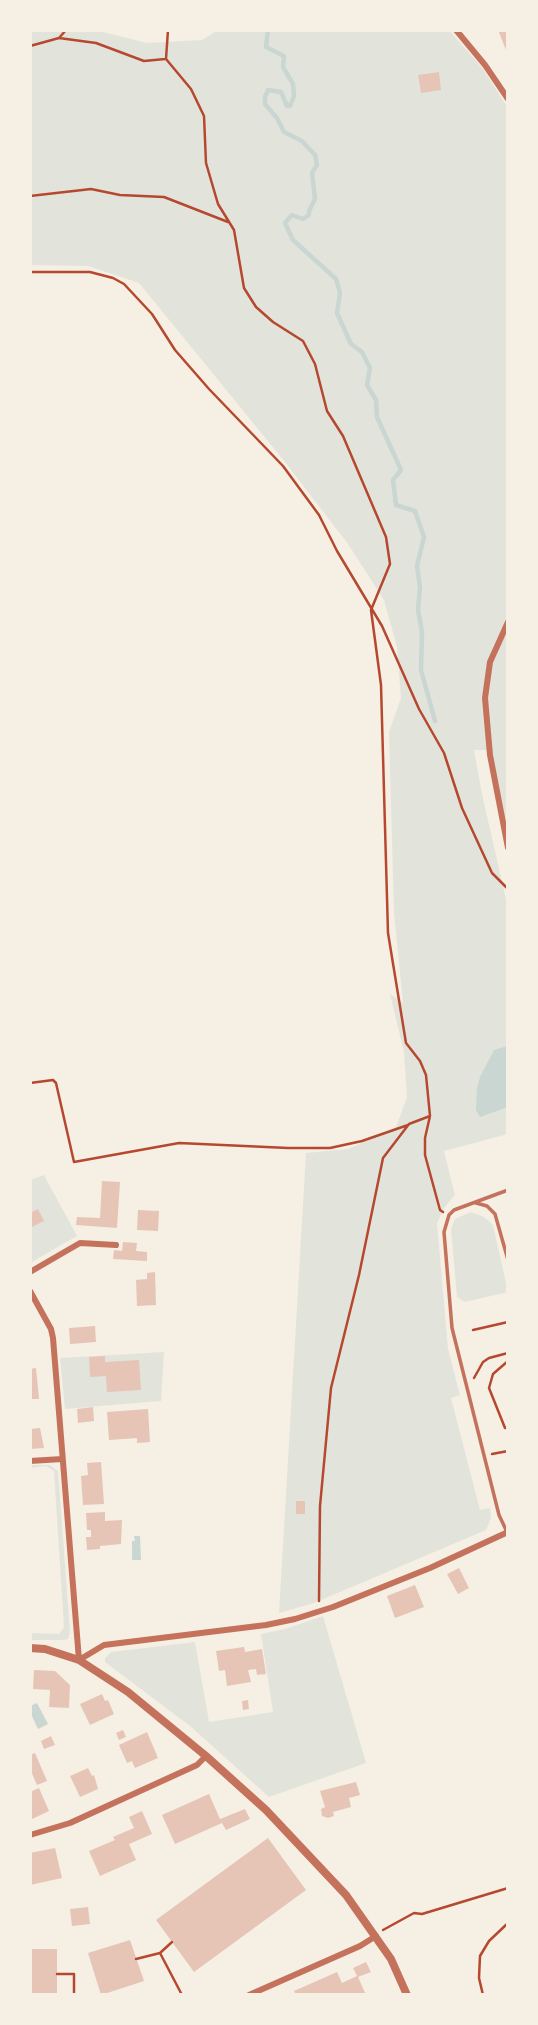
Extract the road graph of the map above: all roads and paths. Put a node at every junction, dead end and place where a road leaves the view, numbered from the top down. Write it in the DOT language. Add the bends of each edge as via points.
graph roads {
  1 [pos="66,30"];
  2 [pos="168,30"];
  3 [pos="456,30"];
  4 [pos="59,38"];
  5 [pos="30,47"];
  6 [pos="166,59"];
  7 [pos="508,99"];
  8 [pos="30,196"];
  9 [pos="228,222"];
  10 [pos="30,272"];
  11 [pos="371,610"];
  12 [pos="508,622"];
  13 [pos="508,848"];
  14 [pos="508,889"];
  15 [pos="30,1083"];
  16 [pos="430,1116"];
  17 [pos="409,1124"];
  18 [pos="508,1190"];
  19 [pos="474,1202"];
  20 [pos="449,1215"];
  21 [pos="116,1245"];
  22 [pos="508,1260"];
  23 [pos="30,1272"];
  24 [pos="30,1292"];
  25 [pos="508,1322"];
  26 [pos="473,1330"];
  27 [pos="508,1353"];
  28 [pos="508,1361"];
  29 [pos="473,1384"];
  30 [pos="508,1385"];
  31 [pos="508,1402"];
  32 [pos="508,1427"];
  33 [pos="508,1451"];
  34 [pos="492,1454"];
  35 [pos="62,1459"];
  36 [pos="30,1461"];
  37 [pos="508,1532"];
  38 [pos="319,1605"];
  39 [pos="30,1648"];
  40 [pos="79,1660"];
  41 [pos="206,1756"];
  42 [pos="30,1835"];
  43 [pos="508,1888"];
  44 [pos="508,1923"];
  45 [pos="379,1933"];
  46 [pos="172,1941"];
  47 [pos="160,1953"];
  48 [pos="136,1959"];
  49 [pos="57,1974"];
  50 [pos="261,1993"];
  51 [pos="74,1995"];
  52 [pos="182,1995"];
  53 [pos="249,1995"];
  54 [pos="407,1995"];
  55 [pos="482,1995"];
  1 -- 4 [label="path"];
  2 -- 6 [label="path"];
  3 -- 7 [label="street"];
  4 -- 5 [label="path"];
  4 -- 6 [label="path" via="96,43 144,61"];
  6 -- 9 [label="path" via="191,89 204,116 206,163"];
  8 -- 9 [label="path" via="91,189 164,197"];
  9 -- 11 [label="path" via="234,230 244,288 256,307 303,341 327,411 343,436 386,537 390,564"];
  10 -- 11 [label="path" via="90,272 124,284 209,389 283,466 319,515"];
  11 -- 14 [label="path" via="444,753 462,808 492,873"];
  11 -- 16 [label="path" via="381,685 391,956 406,1043 426,1075"];
  12 -- 13 [label="street" via="490,662 485,698 490,755"];
  15 -- 17 [label="path" via="56,1083 74,1161 179,1143 330,1148"];
  16 -- 17 [label="path"];
  16 -- 20 [label="path" via="425,1155 440,1210"];
  17 -- 38 [label="path" via="383,1158 331,1388 320,1506"];
  18 -- 19 [label="lane"];
  19 -- 20 [label="lane"];
  19 -- 22 [label="lane" via="495,1213"];
  20 -- 37 [label="lane" via="444,1232 452,1328 499,1515"];
  21 -- 23 [label="street" via="80,1243"];
  24 -- 35 [label="street" via="54,1338"];
  25 -- 26 [label="path"];
  27 -- 29 [label="path" via="483,1362"];
  28 -- 32 [label="path" via="493,1374 489,1388"];
  30 -- 31 [label="path"];
  33 -- 34 [label="path"];
  35 -- 36 [label="street"];
  35 -- 40 [label="street"];
  37 -- 40 [label="street" via="430,1569 295,1619 104,1646"];
  39 -- 40 [label="street"];
  40 -- 41 [label="street" via="128,1692"];
  41 -- 42 [label="street" via="197,1765 70,1823"];
  41 -- 45 [label="street" via="295,1839"];
  43 -- 45 [label="path" via="414,1913"];
  44 -- 55 [label="path" via="480,1956"];
  45 -- 50 [label="street"];
  45 -- 54 [label="street"];
  46 -- 47 [label="path"];
  47 -- 48 [label="path"];
  47 -- 52 [label="path"];
  49 -- 51 [label="path" via="74,1974"];
  50 -- 53 [label="street"];
}
